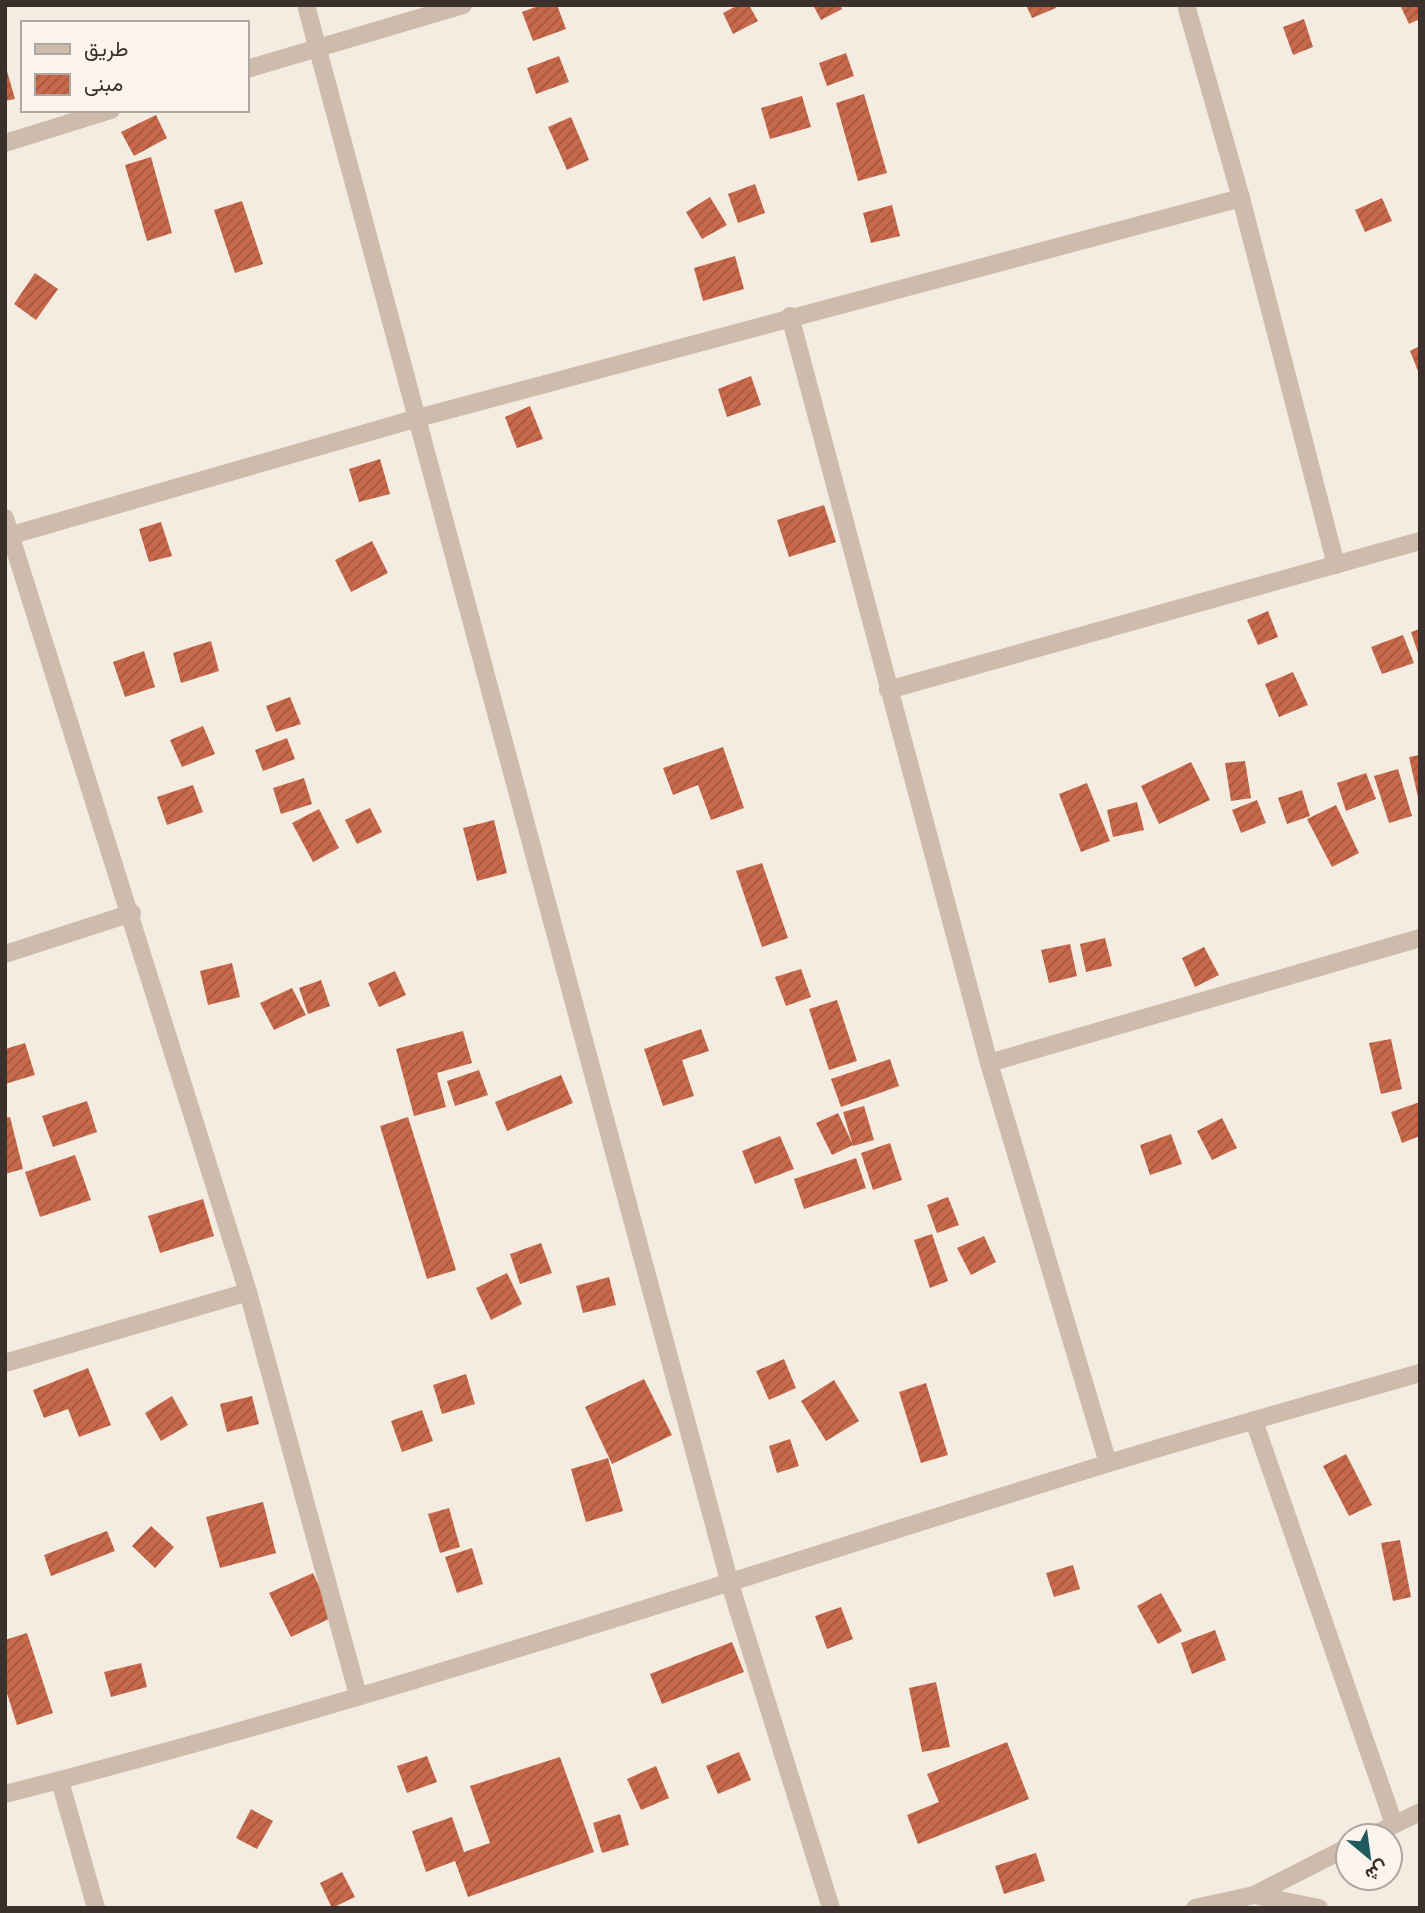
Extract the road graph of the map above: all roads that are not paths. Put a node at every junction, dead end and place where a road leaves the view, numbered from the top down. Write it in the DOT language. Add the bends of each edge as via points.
graph roads {
  1 [pos="306,5"];
  2 [pos="463,5"];
  3 [pos="1186,5"];
  4 [pos="317,47"];
  5 [pos="248,69"];
  6 [pos="105,112"];
  7 [pos="5,143"];
  8 [pos="1241,198"];
  9 [pos="790,316"];
  10 [pos="418,418"];
  11 [pos="7,530"];
  12 [pos="1420,541"];
  13 [pos="1336,565"];
  14 [pos="888,690"];
  15 [pos="132,913"];
  16 [pos="1420,939"];
  17 [pos="5,954"];
  18 [pos="989,1063"];
  19 [pos="248,1292"];
  20 [pos="5,1363"];
  21 [pos="1420,1373"];
  22 [pos="1254,1421"];
  23 [pos="1108,1463"];
  24 [pos="730,1584"];
  25 [pos="358,1695"];
  26 [pos="60,1781"];
  27 [pos="5,1794"];
  28 [pos="1420,1812"];
  29 [pos="1393,1822"];
  30 [pos="1398,1822"];
  31 [pos="1334,1854"];
  32 [pos="1254,1895"];
  33 [pos="96,1908"];
  34 [pos="831,1908"];
  35 [pos="1195,1908"];
  36 [pos="1319,1908"];
  1 -- 4 [label="street"];
  2 -- 4 [label="street"];
  3 -- 8 [label="street"];
  4 -- 5 [label="street"];
  4 -- 10 [label="street"];
  6 -- 7 [label="street"];
  8 -- 9 [label="street"];
  8 -- 13 [label="street"];
  9 -- 10 [label="street"];
  9 -- 14 [label="street"];
  10 -- 11 [label="street"];
  10 -- 24 [label="street"];
  11 -- 15 [label="street"];
  12 -- 13 [label="street"];
  13 -- 14 [label="street"];
  14 -- 18 [label="street"];
  15 -- 17 [label="street"];
  15 -- 19 [label="street"];
  16 -- 18 [label="street"];
  18 -- 23 [label="street"];
  19 -- 20 [label="street"];
  19 -- 25 [label="street"];
  21 -- 22 [label="street"];
  22 -- 23 [label="street"];
  22 -- 29 [label="street"];
  23 -- 24 [label="street"];
  24 -- 25 [label="street"];
  24 -- 34 [label="street"];
  25 -- 26 [label="street"];
  26 -- 27 [label="street"];
  26 -- 33 [label="street"];
  28 -- 30 [label="street"];
  31 -- 32 [label="street"];
  32 -- 35 [label="street"];
  32 -- 36 [label="street"];
}
